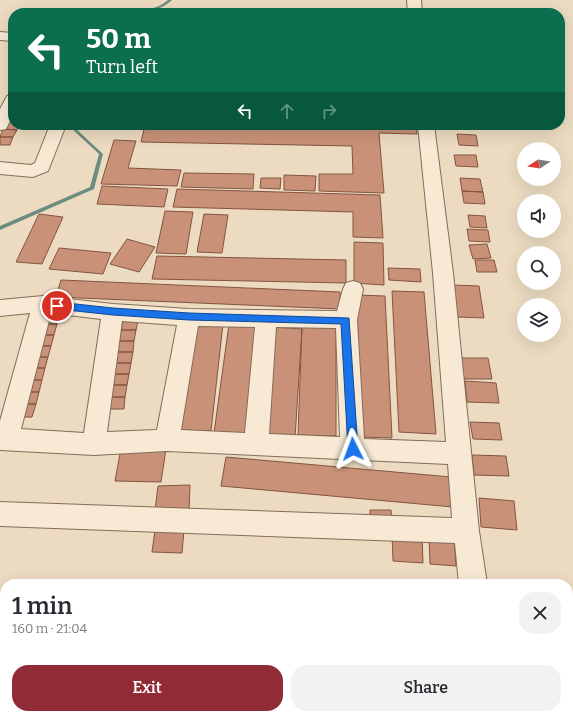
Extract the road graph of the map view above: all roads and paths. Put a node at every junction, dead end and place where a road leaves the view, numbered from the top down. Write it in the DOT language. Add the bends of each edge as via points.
graph roads {
  1 [pos="8,109"];
  2 [pos="0,125"];
  3 [pos="56,130"];
  4 [pos="427,130"];
  5 [pos="0,168"];
  6 [pos="353,289"];
  7 [pos="43,304"];
  8 [pos="0,308"];
  9 [pos="113,312"];
  10 [pos="189,317"];
  11 [pos="266,319"];
  12 [pos="346,320"];
  13 [pos="3,439"];
  14 [pos="167,440"];
  15 [pos="94,444"];
  16 [pos="256,444"];
  17 [pos="353,449"];
  18 [pos="459,454"];
  19 [pos="0,514"];
  20 [pos="466,531"];
  21 [pos="472,579"];
  1 -- 2 [label="street"];
  3 -- 5 [label="street" via="42,167 33,171"];
  4 -- 18 [label="street" via="443,273"];
  6 -- 12 [label="street"];
  7 -- 8 [label="street"];
  7 -- 9 [label="street"];
  7 -- 13 [label="street"];
  9 -- 10 [label="street"];
  9 -- 15 [label="street"];
  10 -- 11 [label="street"];
  10 -- 14 [label="street"];
  11 -- 12 [label="street"];
  11 -- 16 [label="street"];
  12 -- 17 [label="street"];
  13 -- 15 [label="street"];
  14 -- 15 [label="street"];
  14 -- 16 [label="street"];
  16 -- 17 [label="street"];
  17 -- 18 [label="street"];
  18 -- 20 [label="street"];
  19 -- 20 [label="street"];
  20 -- 21 [label="street"];
}
